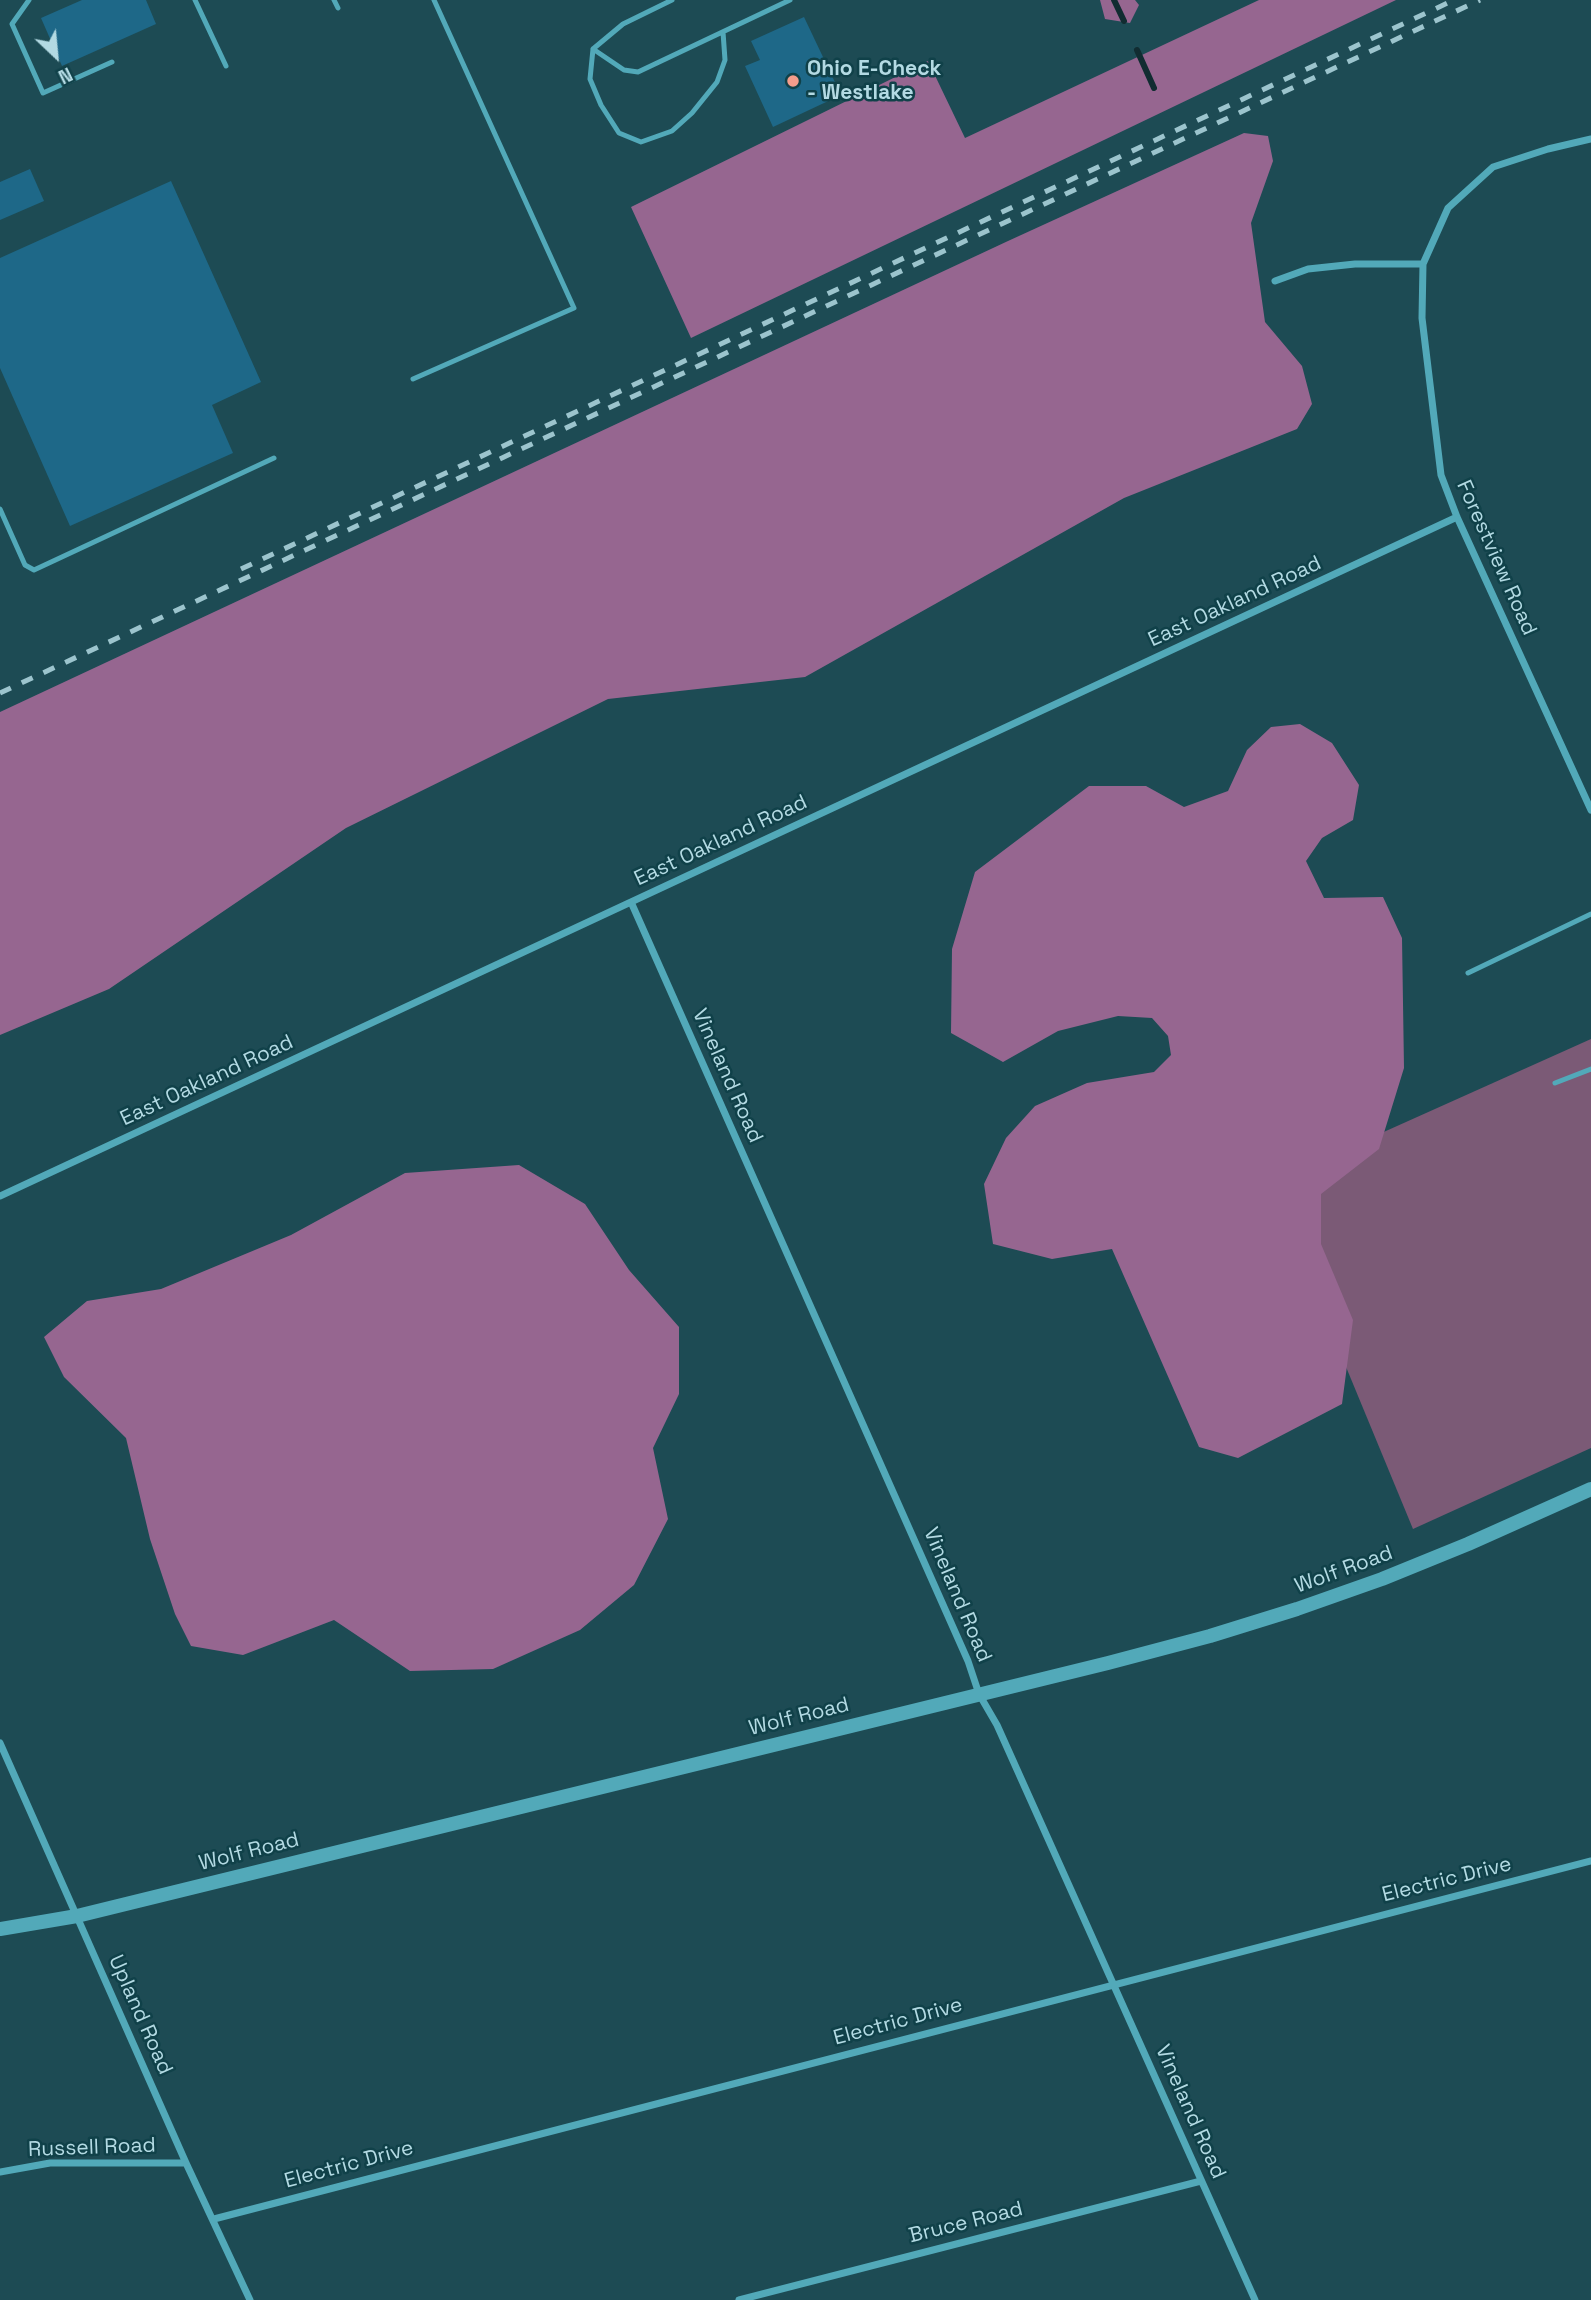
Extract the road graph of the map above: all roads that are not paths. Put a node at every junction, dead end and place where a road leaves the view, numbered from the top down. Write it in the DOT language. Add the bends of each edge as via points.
graph roads {
  1 [pos="29,0"];
  2 [pos="195,0"];
  3 [pos="334,0"];
  4 [pos="434,0"];
  5 [pos="672,0"];
  6 [pos="790,0"];
  7 [pos="338,8"];
  8 [pos="723,32"];
  9 [pos="593,49"];
  10 [pos="112,62"];
  11 [pos="226,66"];
  12 [pos="1591,139"];
  13 [pos="1423,264"];
  14 [pos="1275,281"];
  15 [pos="413,379"];
  16 [pos="274,458"];
  17 [pos="0,509"];
  18 [pos="1457,517"];
  19 [pos="1591,810"];
  20 [pos="631,902"];
  21 [pos="1591,914"];
  22 [pos="1468,973"];
  23 [pos="1591,1069"];
  24 [pos="1555,1083"];
  25 [pos="0,1196"];
  26 [pos="1591,1489"];
  27 [pos="979,1694"];
  28 [pos="0,1743"];
  29 [pos="1591,1861"];
  30 [pos="77,1916"];
  31 [pos="0,1929"];
  32 [pos="1114,1984"];
  33 [pos="186,2163"];
  34 [pos="0,2172"];
  35 [pos="1201,2181"];
  36 [pos="214,2219"];
  37 [pos="250,2300"];
  38 [pos="739,2300"];
  39 [pos="1255,2300"];
  1 -- 10 [label="lane" via="12,24 43,93"];
  2 -- 11 [label="lane"];
  3 -- 7 [label="lane"];
  4 -- 15 [label="lane" via="574,308"];
  5 -- 9 [label="lane" via="623,24"];
  6 -- 8 [label="lane"];
  8 -- 9 [label="lane" via="638,72 624,70"];
  8 -- 9 [label="lane" via="725,60 717,82 673,131 642,142 619,133 601,105 590,79"];
  12 -- 13 [label="street" via="1493,167 1448,208"];
  13 -- 14 [label="street" via="1308,269"];
  13 -- 18 [label="street, Forestview Road" via="1422,318 1441,475"];
  16 -- 17 [label="lane" via="34,570 25,565"];
  18 -- 19 [label="street, Forestview Road"];
  18 -- 20 [label="street, East Oakland Road"];
  20 -- 25 [label="street, East Oakland Road"];
  20 -- 27 [label="street, Vineland Road"];
  21 -- 22 [label="lane"];
  23 -- 24 [label="lane"];
  26 -- 27 [label="street, Wolf Road" via="1468,1545 1297,1609 1133,1657"];
  27 -- 30 [label="street, Wolf Road"];
  27 -- 32 [label="street, Vineland Road"];
  28 -- 30 [label="street, Upland Road"];
  29 -- 32 [label="street, Electric Drive"];
  30 -- 31 [label="street, Wolf Road"];
  30 -- 33 [label="street, Upland Road"];
  32 -- 35 [label="street, Vineland Road"];
  32 -- 36 [label="street, Electric Drive"];
  33 -- 34 [label="street, Russell Road" via="50,2163"];
  33 -- 36 [label="street, Upland Road"];
  35 -- 38 [label="street, Bruce Road"];
  35 -- 39 [label="street, Vineland Road"];
  36 -- 37 [label="street, Upland Road"];
}
